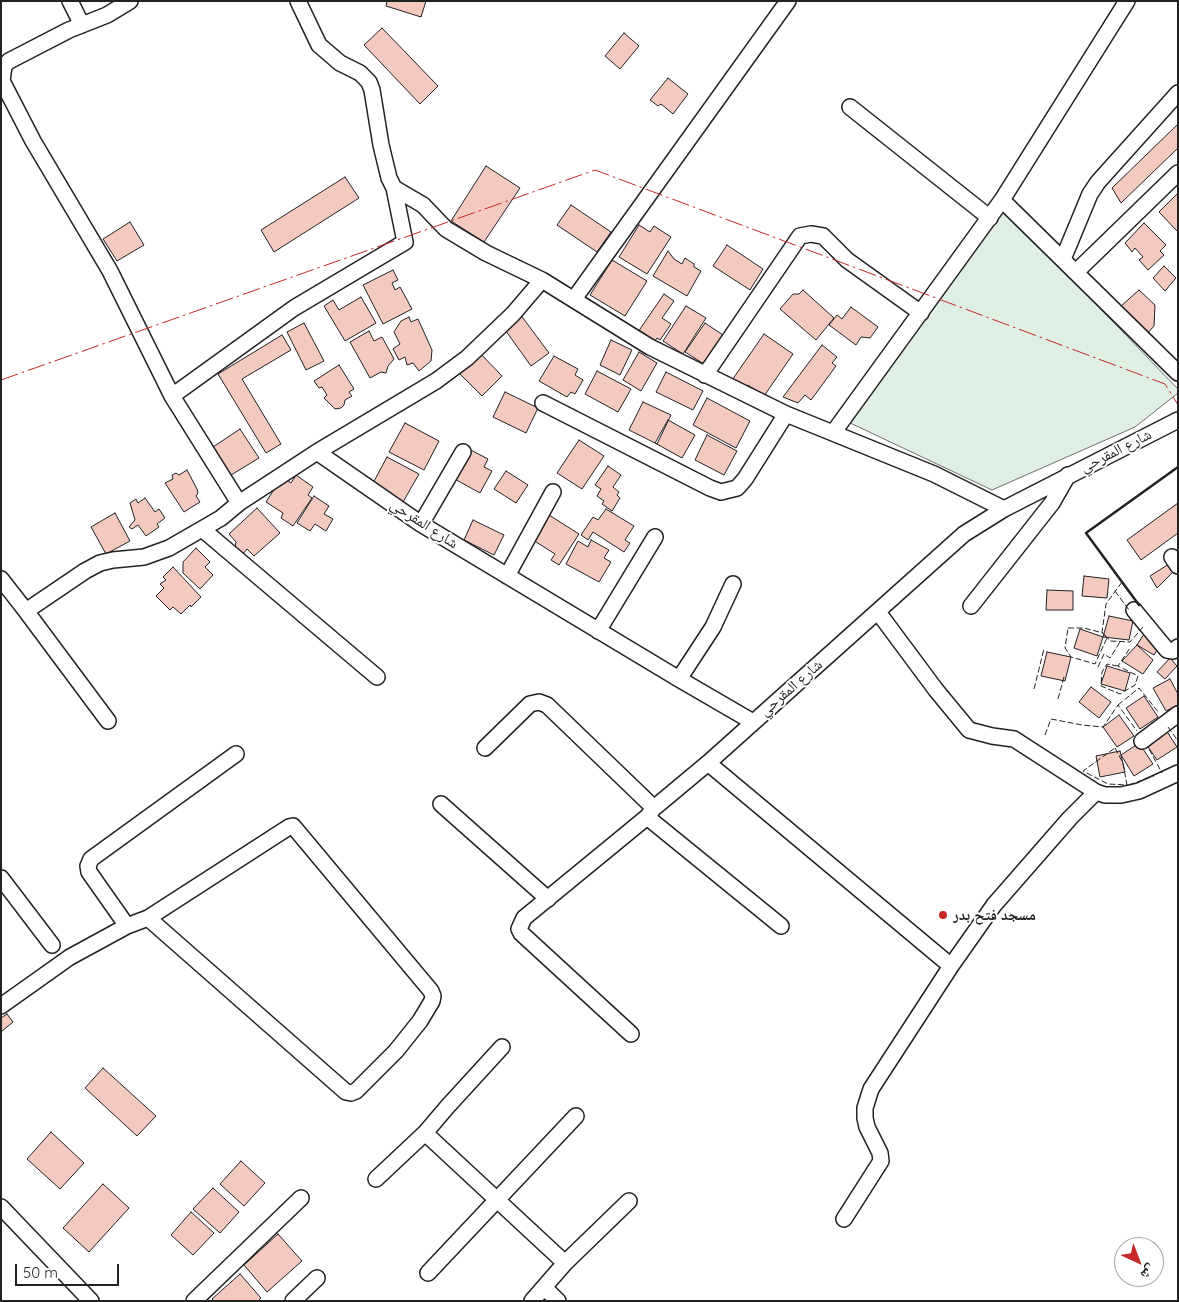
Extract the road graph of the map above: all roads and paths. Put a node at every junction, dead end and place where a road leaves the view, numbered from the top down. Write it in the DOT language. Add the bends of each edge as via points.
graph roads {
  1 [pos="70,1"];
  2 [pos="130,1"];
  3 [pos="298,1"];
  4 [pos="788,1"];
  5 [pos="1127,1"];
  6 [pos="82,24"];
  7 [pos="1178,93"];
  8 [pos="850,108"];
  9 [pos="1178,173"];
  10 [pos="394,188"];
  11 [pos="1002,200"];
  12 [pos="990,218"];
  13 [pos="1063,259"];
  14 [pos="1076,272"];
  15 [pos="542,280"];
  16 [pos="574,299"];
  17 [pos="921,313"];
  18 [pos="1178,373"];
  19 [pos="705,375"];
  20 [pos="172,396"];
  21 [pos="543,403"];
  22 [pos="786,414"];
  23 [pos="1178,420"];
  24 [pos="833,433"];
  25 [pos="316,452"];
  26 [pos="463,452"];
  27 [pos="1068,475"];
  28 [pos="553,492"];
  29 [pos="239,502"];
  30 [pos="1004,509"];
  31 [pos="421,524"];
  32 [pos="202,529"];
  33 [pos="655,537"];
  34 [pos="507,576"];
  35 [pos="1,579"];
  36 [pos="734,584"];
  37 [pos="971,606"];
  38 [pos="26,610"];
  39 [pos="1134,610"];
  40 [pos="878,612"];
  41 [pos="598,631"];
  42 [pos="1178,648"];
  43 [pos="377,677"];
  44 [pos="679,679"];
  45 [pos="1178,714"];
  46 [pos="108,721"];
  47 [pos="753,722"];
  48 [pos="1142,741"];
  49 [pos="485,748"];
  50 [pos="236,754"];
  51 [pos="708,763"];
  52 [pos="1178,773"];
  53 [pos="1096,792"];
  54 [pos="441,804"];
  55 [pos="650,812"];
  56 [pos="1,878"];
  57 [pos="548,899"];
  58 [pos="148,918"];
  59 [pos="127,926"];
  60 [pos="781,926"];
  61 [pos="52,945"];
  62 [pos="951,966"];
  63 [pos="1,1006"];
  64 [pos="631,1034"];
  65 [pos="502,1047"];
  66 [pos="576,1116"];
  67 [pos="425,1133"];
  68 [pos="376,1179"];
  69 [pos="301,1198"];
  70 [pos="498,1200"];
  71 [pos="629,1201"];
  72 [pos="1,1207"];
  73 [pos="844,1219"];
  74 [pos="565,1263"];
  75 [pos="428,1273"];
  76 [pos="318,1278"];
  77 [pos="544,1287"];
  78 [pos="91,1301"];
  79 [pos="194,1301"];
  80 [pos="293,1301"];
  81 [pos="532,1301"];
  82 [pos="558,1301"];
  1 -- 6 [label="street"];
  2 -- 6 [label="street" via="107,15"];
  3 -- 10 [label="street" via="319,45 340,63 360,72 369,82 389,178"];
  4 -- 16 [label="street"];
  5 -- 11 [label="street"];
  6 -- 20 [label="street" via="9,61 4,66 2,81 33,141 110,272"];
  7 -- 13 [label="street" via="1098,182"];
  8 -- 12 [label="street"];
  9 -- 14 [label="street"];
  10 -- 15 [label="street" via="423,205 446,229"];
  10 -- 20 [label="street" via="405,242 294,308"];
  11 -- 12 [label="street"];
  11 -- 13 [label="street"];
  12 -- 17 [label="street"];
  13 -- 14 [label="street"];
  14 -- 18 [label="street"];
  15 -- 16 [label="street"];
  15 -- 25 [label="street" via="513,314 467,358 436,381"];
  16 -- 19 [label="street" via="650,347"];
  17 -- 19 [label="street" via="847,260 823,236 800,236"];
  17 -- 24 [label="street"];
  19 -- 22 [label="street"];
  20 -- 29 [label="street"];
  21 -- 22 [label="street" via="721,492 737,488"];
  22 -- 24 [label="street"];
  23 -- 27 [label="street, شارع المقرحي"];
  24 -- 30 [label="street" via="934,474"];
  25 -- 29 [label="street"];
  25 -- 31 [label="street, شارع المقرحي"];
  26 -- 31 [label="street"];
  27 -- 30 [label="street, شارع المقرحي"];
  27 -- 37 [label="street" via="1052,503"];
  28 -- 34 [label="street"];
  29 -- 32 [label="street"];
  30 -- 40 [label="street, شارع المقرحي" via="964,534"];
  31 -- 34 [label="street, شارع المقرحي"];
  32 -- 38 [label="street" via="144,558 100,563"];
  32 -- 43 [label="street"];
  33 -- 41 [label="street"];
  34 -- 41 [label="street, شارع المقرحي"];
  35 -- 38 [label="street"];
  36 -- 44 [label="street" via="713,627"];
  38 -- 46 [label="street"];
  39 -- 42 [label="street" via="1167,650"];
  40 -- 47 [label="street, شارع المقرحي"];
  40 -- 53 [label="street" via="970,730 1014,739"];
  41 -- 44 [label="street, شارع المقرحي"];
  44 -- 47 [label="street, شارع المقرحي"];
  45 -- 48 [label="street"];
  47 -- 51 [label="street"];
  49 -- 55 [label="street" via="530,704 539,702 547,705"];
  50 -- 59 [label="street" via="91,859 89,872"];
  51 -- 55 [label="street"];
  51 -- 62 [label="street"];
  52 -- 53 [label="street" via="1121,795"];
  53 -- 62 [label="street" via="1000,898"];
  54 -- 57 [label="street"];
  55 -- 57 [label="street"];
  55 -- 60 [label="street"];
  56 -- 61 [label="street"];
  57 -- 64 [label="street" via="524,918 519,928 521,933"];
  58 -- 58 [label="street" via="293,826 431,991 432,1001 396,1051 356,1090 346,1092"];
  58 -- 59 [label="street"];
  59 -- 63 [label="street" via="70,956"];
  62 -- 73 [label="street" via="871,1089 865,1118 881,1161"];
  65 -- 67 [label="street"];
  66 -- 70 [label="street"];
  67 -- 68 [label="street"];
  67 -- 70 [label="street"];
  69 -- 79 [label="street"];
  70 -- 74 [label="street"];
  70 -- 75 [label="street"];
  71 -- 74 [label="street"];
  72 -- 78 [label="street"];
  74 -- 77 [label="street"];
  76 -- 80 [label="street"];
  77 -- 81 [label="street"];
  77 -- 82 [label="street"];
}
